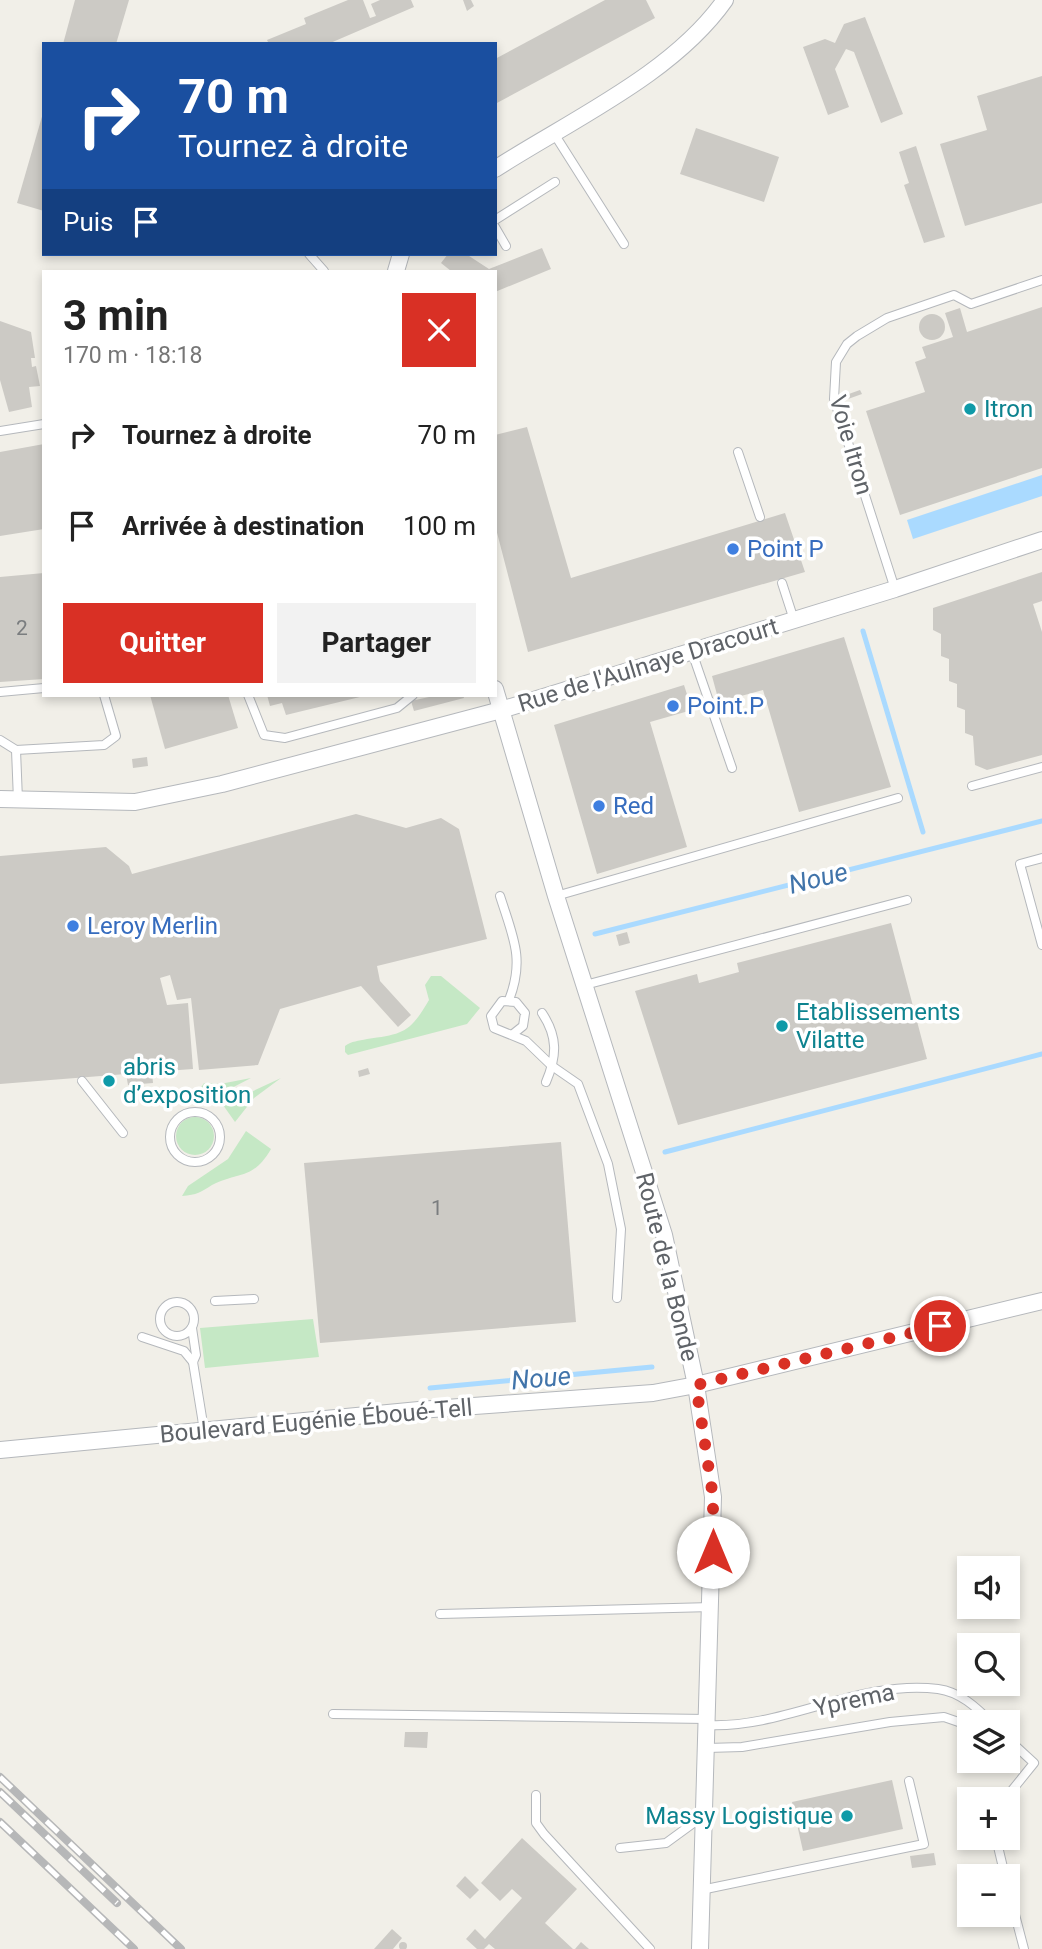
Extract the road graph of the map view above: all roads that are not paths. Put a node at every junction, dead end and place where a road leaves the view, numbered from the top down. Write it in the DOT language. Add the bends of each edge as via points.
graph roads {
  1 [pos="725,0"];
  2 [pos="552,132"];
  3 [pos="497,168"];
  4 [pos="555,181"];
  5 [pos="497,219"];
  6 [pos="497,230"];
  7 [pos="624,244"];
  8 [pos="506,246"];
  9 [pos="311,256"];
  10 [pos="323,270"];
  11 [pos="1042,280"];
  12 [pos="42,424"];
  13 [pos="0,431"];
  14 [pos="738,452"];
  15 [pos="760,517"];
  16 [pos="1042,540"];
  17 [pos="782,583"];
  18 [pos="895,589"];
  19 [pos="793,620"];
  20 [pos="692,652"];
  21 [pos="42,688"];
  22 [pos="0,692"];
  23 [pos="497,696"];
  24 [pos="105,697"];
  25 [pos="249,697"];
  26 [pos="410,697"];
  27 [pos="501,710"];
  28 [pos="0,740"];
  29 [pos="16,750"];
  30 [pos="1042,767"];
  31 [pos="732,768"];
  32 [pos="972,786"];
  33 [pos="898,798"];
  34 [pos="0,799"];
  35 [pos="18,800"];
  36 [pos="1042,858"];
  37 [pos="500,896"];
  38 [pos="556,896"];
  39 [pos="906,900"];
  40 [pos="1042,945"];
  41 [pos="585,985"];
  42 [pos="509,1000"];
  43 [pos="541,1013"];
  44 [pos="513,1034"];
  45 [pos="552,1066"];
  46 [pos="82,1081"];
  47 [pos="546,1082"];
  48 [pos="185,1113"];
  49 [pos="123,1133"];
  50 [pos="617,1298"];
  51 [pos="254,1299"];
  52 [pos="215,1301"];
  53 [pos="1042,1301"];
  54 [pos="192,1328"];
  55 [pos="142,1337"];
  56 [pos="194,1362"];
  57 [pos="696,1385"];
  58 [pos="204,1430"];
  59 [pos="0,1450"];
  60 [pos="712,1607"];
  61 [pos="440,1614"];
  62 [pos="979,1710"];
  63 [pos="333,1714"];
  64 [pos="707,1722"];
  65 [pos="957,1722"];
  66 [pos="708,1748"];
  67 [pos="1020,1751"];
  68 [pos="909,1781"];
  69 [pos="1015,1787"];
  70 [pos="536,1795"];
  71 [pos="703,1816"];
  72 [pos="620,1848"];
  73 [pos="701,1890"];
  74 [pos="1018,1927"];
  75 [pos="650,1949"];
  76 [pos="700,1949"];
  77 [pos="1024,1949"];
  1 -- 2 [label="street" via="672,55"];
  2 -- 3 [label="street"];
  2 -- 7 [label="lane"];
  4 -- 5 [label="lane"];
  6 -- 8 [label="lane"];
  9 -- 10 [label="lane"];
  11 -- 18 [label="lane, Voie Itron" via="971,304 954,295 887,318 847,344 836,362 834,400"];
  12 -- 13 [label="lane"];
  14 -- 15 [label="lane"];
  16 -- 18 [label="street, Rue de l'Aulnaye Dracourt"];
  17 -- 19 [label="lane"];
  18 -- 19 [label="street, Rue de l'Aulnaye Dracourt"];
  19 -- 20 [label="street, Rue de l'Aulnaye Dracourt"];
  20 -- 27 [label="street, Rue de l'Aulnaye Dracourt"];
  20 -- 31 [label="lane"];
  21 -- 22 [label="lane"];
  23 -- 27 [label="street, Route de la Bonde"];
  24 -- 29 [label="lane" via="116,736 104,745"];
  25 -- 26 [label="lane" via="264,735 285,738 397,708"];
  27 -- 35 [label="street, Rue de l'Aulnaye Dracourt" via="222,784 135,802"];
  27 -- 38 [label="street, Route de la Bonde"];
  28 -- 29 [label="lane"];
  29 -- 35 [label="lane"];
  30 -- 32 [label="lane"];
  33 -- 38 [label="lane"];
  34 -- 35 [label="street, Rue de l'Aulnaye Dracourt"];
  36 -- 40 [label="lane" via="1020,864"];
  37 -- 42 [label="lane" via="519,958"];
  38 -- 41 [label="street, Route de la Bonde"];
  39 -- 41 [label="lane"];
  41 -- 57 [label="street, Route de la Bonde" via="664,1235"];
  42 -- 44 [label="lane" via="525,1013 523,1026"];
  42 -- 44 [label="lane" via="493,1009 491,1022 499,1032"];
  43 -- 45 [label="lane" via="556,1046"];
  44 -- 45 [label="lane"];
  45 -- 47 [label="lane"];
  45 -- 50 [label="lane" via="578,1084 608,1164 621,1229"];
  46 -- 49 [label="lane"];
  48 -- 48 [label="lane" via="171,1129 170,1144 178,1156 192,1162 205,1160 216,1152 220,1133 213,1118 201,1112"];
  51 -- 52 [label="lane"];
  53 -- 57 [label="street, Boulevard Eugénie Éboué-Tell"];
  54 -- 54 [label="lane" via="194,1314 187,1304 173,1302 163,1310 161,1323 168,1333 181,1335"];
  54 -- 56 [label="lane"];
  55 -- 56 [label="lane" via="184,1351"];
  56 -- 58 [label="lane"];
  57 -- 58 [label="street, Boulevard Eugénie Éboué-Tell" via="653,1393"];
  57 -- 60 [label="street, Route de la Bonde" via="713,1497"];
  58 -- 59 [label="street, Boulevard Eugénie Éboué-Tell"];
  60 -- 61 [label="lane"];
  60 -- 64 [label="street, Route de la Bonde"];
  62 -- 64 [label="lane, Yprema" via="940,1689 906,1689 751,1724"];
  63 -- 64 [label="lane, Yprema"];
  64 -- 66 [label="street, Route de la Bonde"];
  65 -- 66 [label="lane" via="944,1717 890,1722 742,1747"];
  66 -- 71 [label="street, Route de la Bonde"];
  67 -- 69 [label="lane" via="1034,1763"];
  68 -- 73 [label="lane" via="924,1844"];
  70 -- 75 [label="lane" via="537,1823 544,1835"];
  71 -- 72 [label="lane" via="666,1843"];
  71 -- 73 [label="street, Route de la Bonde"];
  73 -- 76 [label="street, Route de la Bonde"];
  74 -- 77 [label="lane"];
}
